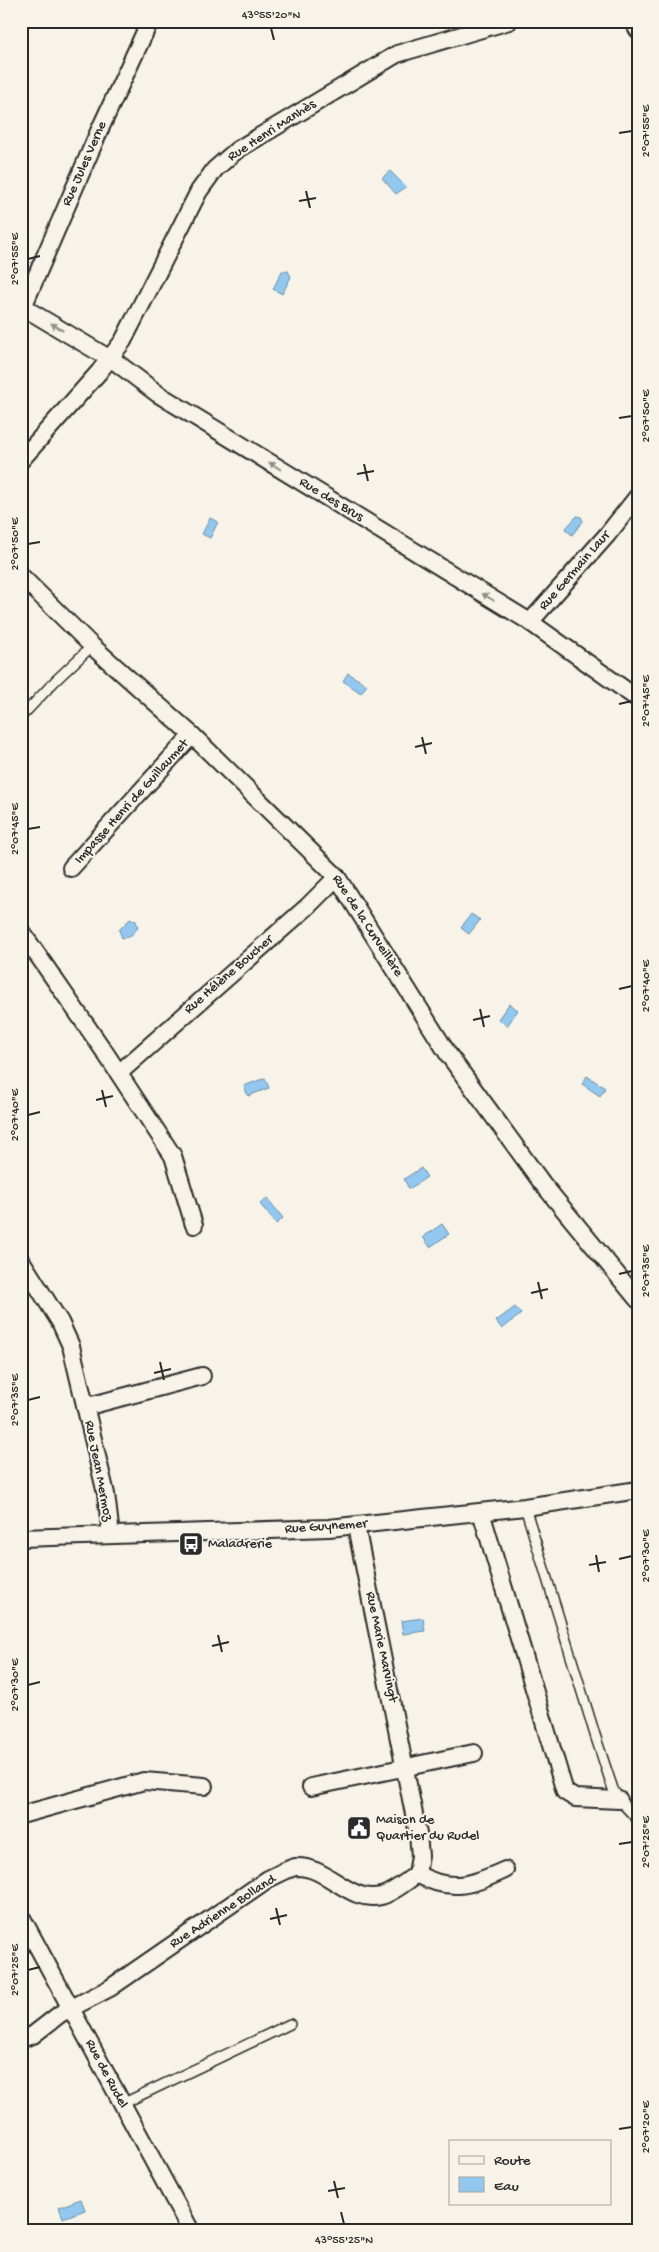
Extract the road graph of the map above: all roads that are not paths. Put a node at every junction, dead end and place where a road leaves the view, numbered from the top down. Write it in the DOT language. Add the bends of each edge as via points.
graph roads {
  1 [pos="150,21"];
  2 [pos="509,21"];
  3 [pos="633,21"];
  4 [pos="638,30"];
  5 [pos="22,307"];
  6 [pos="110,358"];
  7 [pos="21,460"];
  8 [pos="638,496"];
  9 [pos="21,576"];
  10 [pos="530,622"];
  11 [pos="92,646"];
  12 [pos="638,699"];
  13 [pos="21,717"];
  14 [pos="192,736"];
  15 [pos="71,868"];
  16 [pos="337,877"];
  17 [pos="21,930"];
  18 [pos="119,1073"];
  19 [pos="194,1225"];
  20 [pos="21,1260"];
  21 [pos="638,1300"];
  22 [pos="202,1376"];
  23 [pos="85,1408"];
  24 [pos="638,1490"];
  25 [pos="525,1507"];
  26 [pos="481,1512"];
  27 [pos="356,1526"];
  28 [pos="111,1535"];
  29 [pos="21,1538"];
  30 [pos="474,1753"];
  31 [pos="405,1768"];
  32 [pos="204,1786"];
  33 [pos="311,1787"];
  34 [pos="619,1800"];
  35 [pos="21,1815"];
  36 [pos="638,1820"];
  37 [pos="505,1870"];
  38 [pos="417,1874"];
  39 [pos="21,1916"];
  40 [pos="71,2008"];
  41 [pos="290,2024"];
  42 [pos="21,2039"];
  43 [pos="122,2104"];
  44 [pos="191,2231"];
  1 -- 5 [label="street, Rue Jules Verne"];
  2 -- 6 [label="street, Rue Henri Manhès" via="397,54 237,150 215,169 199,191 123,341"];
  3 -- 4 [label="street"];
  6 -- 5 [label="street, Rue des Brus, one-way"];
  6 -- 7 [label="street, Rue Henri Manhès"];
  10 -- 6 [label="street, Rue des Brus, one-way" via="158,394"];
  8 -- 10 [label="street, Rue Germain Laur"];
  9 -- 11 [label="street, Rue de la Curveillère"];
  10 -- 12 [label="street, Rue des Brus"];
  11 -- 13 [label="lane"];
  11 -- 14 [label="street, Rue de la Curveillère"];
  14 -- 15 [label="street, Impasse Henri de Guillaumet"];
  14 -- 16 [label="street, Rue de la Curveillère"];
  16 -- 18 [label="street, Rue Hélène Boucher"];
  16 -- 21 [label="street, Rue de la Curveillère" via="448,1054 542,1183"];
  17 -- 18 [label="street"];
  18 -- 19 [label="street" via="173,1156"];
  20 -- 23 [label="street, Rue Jean Mermoz" via="72,1346"];
  22 -- 23 [label="street, Rue Jean Mermoz"];
  23 -- 28 [label="street, Rue Jean Mermoz" via="106,1494"];
  24 -- 25 [label="street, Rue Guynemer"];
  25 -- 26 [label="street, Rue Guynemer"];
  25 -- 34 [label="lane" via="596,1738"];
  26 -- 27 [label="street, Rue Guynemer"];
  26 -- 34 [label="street" via="565,1792 575,1798"];
  27 -- 28 [label="street, Rue Guynemer"];
  27 -- 31 [label="street, Rue Marie Marvingt"];
  28 -- 29 [label="street, Rue Guynemer"];
  30 -- 31 [label="street"];
  31 -- 33 [label="street"];
  31 -- 38 [label="street, Rue Marie Marvingt" via="418,1834 420,1856"];
  32 -- 35 [label="street" via="144,1781"];
  34 -- 36 [label="lane"];
  37 -- 38 [label="street" via="461,1886 444,1885"];
  38 -- 40 [label="street, Rue Adrienne Bolland" via="382,1896 367,1897 356,1894 321,1872 296,1867 268,1879 110,1988"];
  39 -- 40 [label="street, Rue de Rudel"];
  40 -- 42 [label="street, Rue Adrienne Bolland" via="33,2035"];
  40 -- 43 [label="street, Rue de Rudel"];
  41 -- 43 [label="lane"];
  43 -- 44 [label="street, Rue de Rudel"];
}
